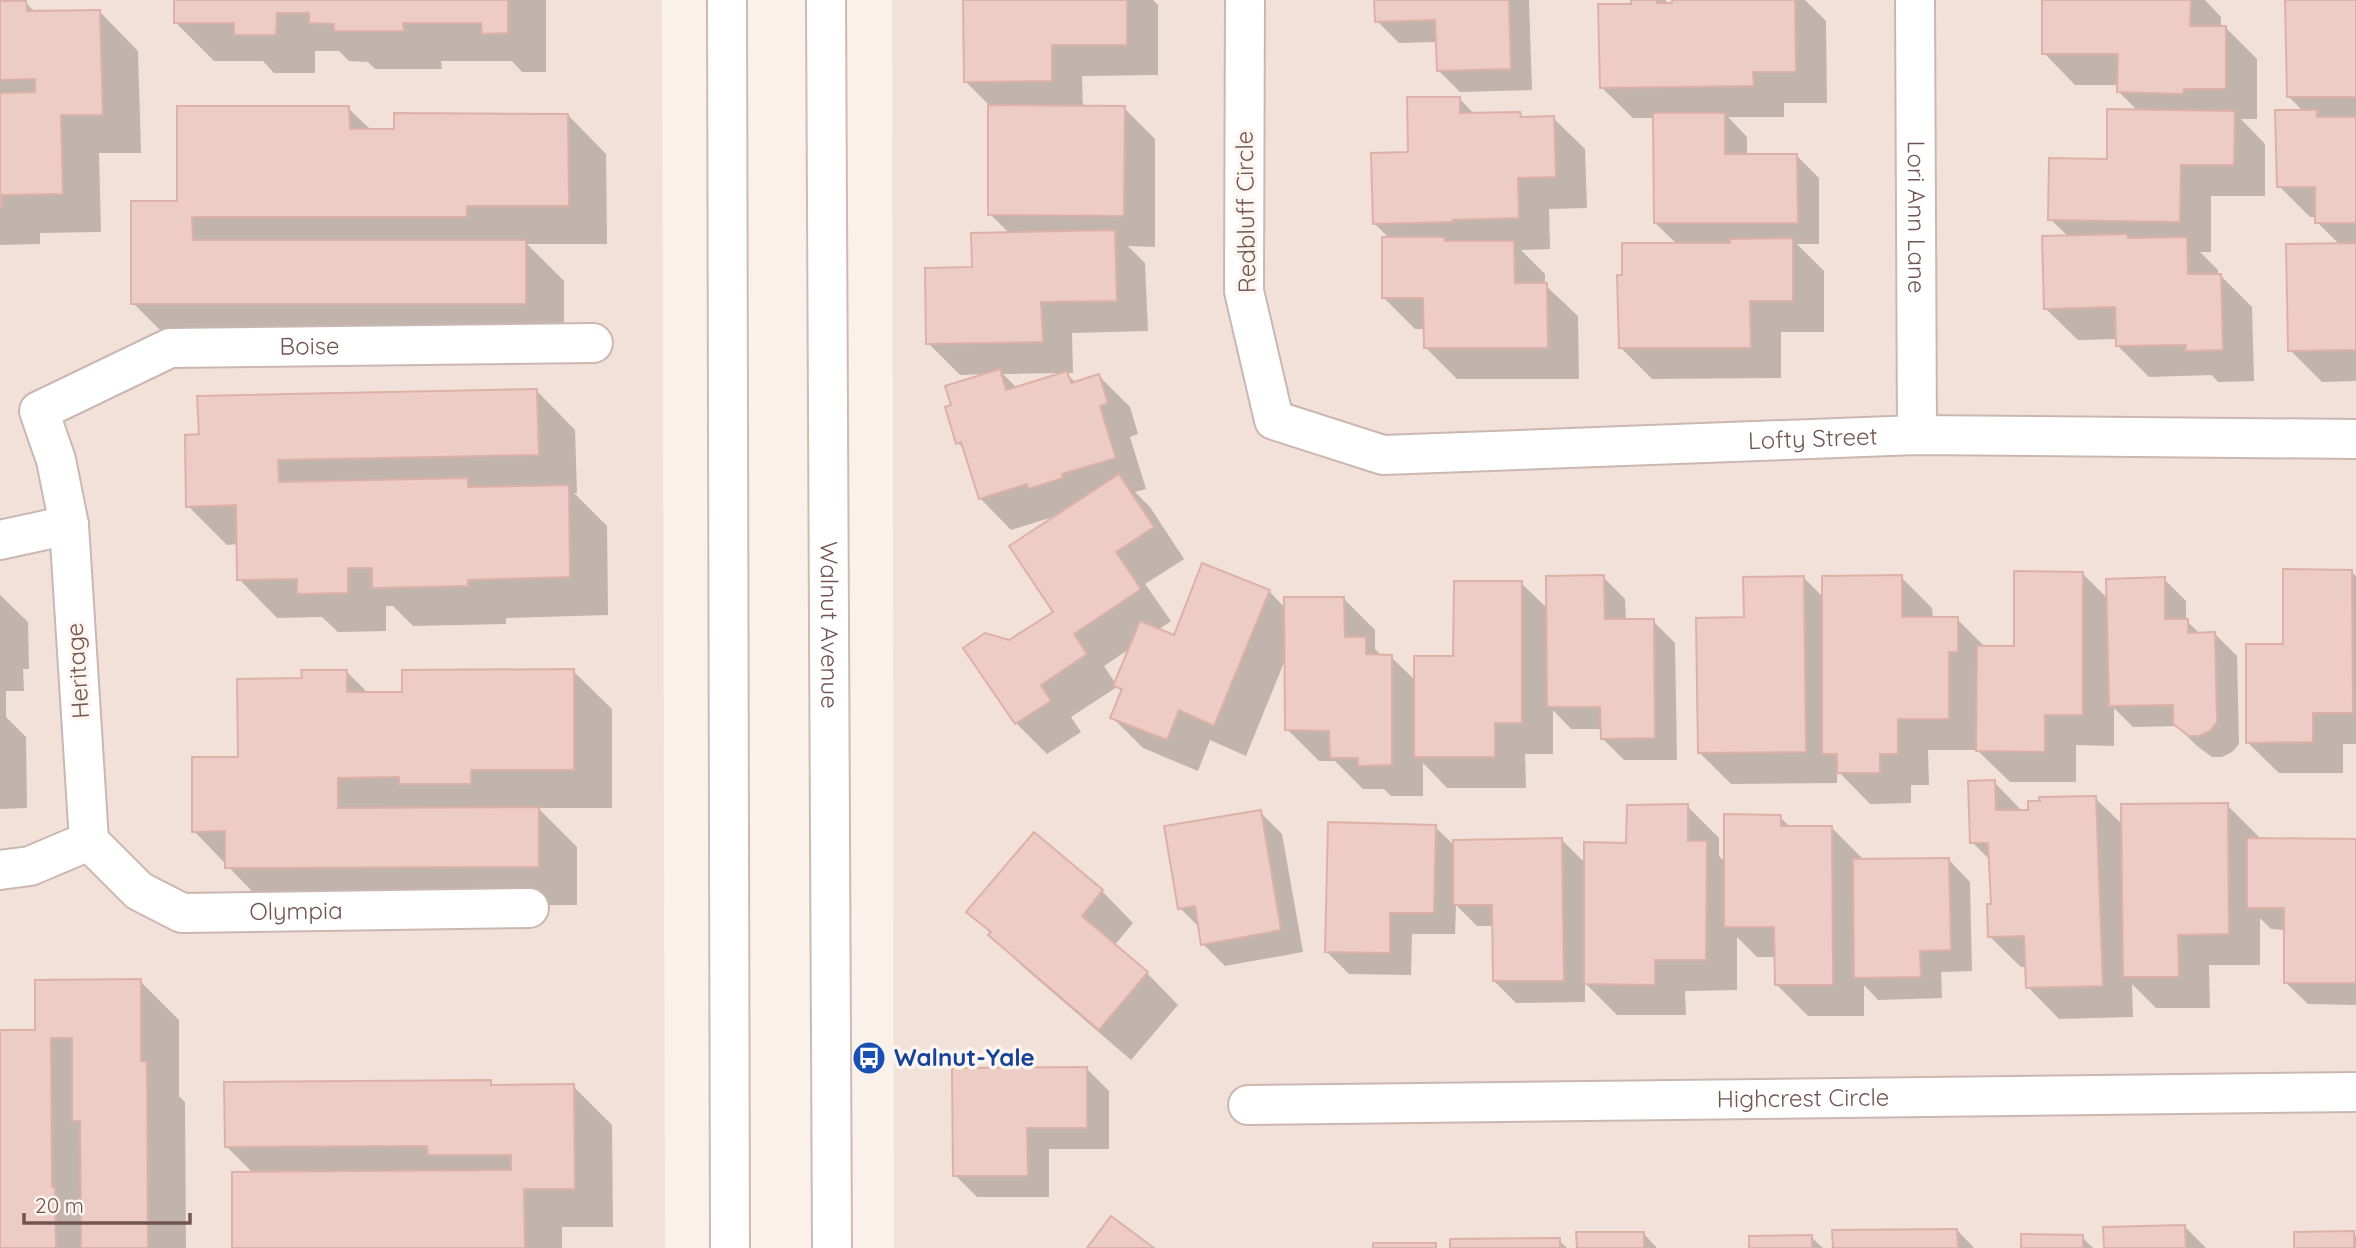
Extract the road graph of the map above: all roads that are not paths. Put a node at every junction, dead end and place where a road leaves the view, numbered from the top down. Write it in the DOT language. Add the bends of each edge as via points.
graph roads {
  1 [pos="727,0"];
  2 [pos="826,0"];
  3 [pos="1245,0"];
  4 [pos="1915,0"];
  5 [pos="593,344"];
  6 [pos="38,411"];
  7 [pos="1274,420"];
  8 [pos="1917,435"];
  9 [pos="2356,439"];
  10 [pos="68,525"];
  11 [pos="0,540"];
  12 [pos="89,841"];
  13 [pos="0,870"];
  14 [pos="529,908"];
  15 [pos="2356,1092"];
  16 [pos="1248,1105"];
  17 [pos="730,1248"];
  18 [pos="831,1248"];
  1 -- 17 [label="street"];
  2 -- 18 [label="street, Walnut Avenue"];
  3 -- 7 [label="street, Redbluff Circle" via="1244,291"];
  4 -- 8 [label="street, Lori Ann Lane"];
  5 -- 6 [label="street, Boise" via="170,348"];
  6 -- 10 [label="street, Heritage" via="56,460"];
  7 -- 8 [label="street, Lofty Street" via="1383,455"];
  8 -- 9 [label="street, Lofty Street"];
  10 -- 11 [label="street"];
  10 -- 12 [label="street, Heritage"];
  12 -- 13 [label="street" via="30,866"];
  12 -- 14 [label="street, Olympia" via="139,891 182,913"];
  15 -- 16 [label="street, Highcrest Circle"];
}
